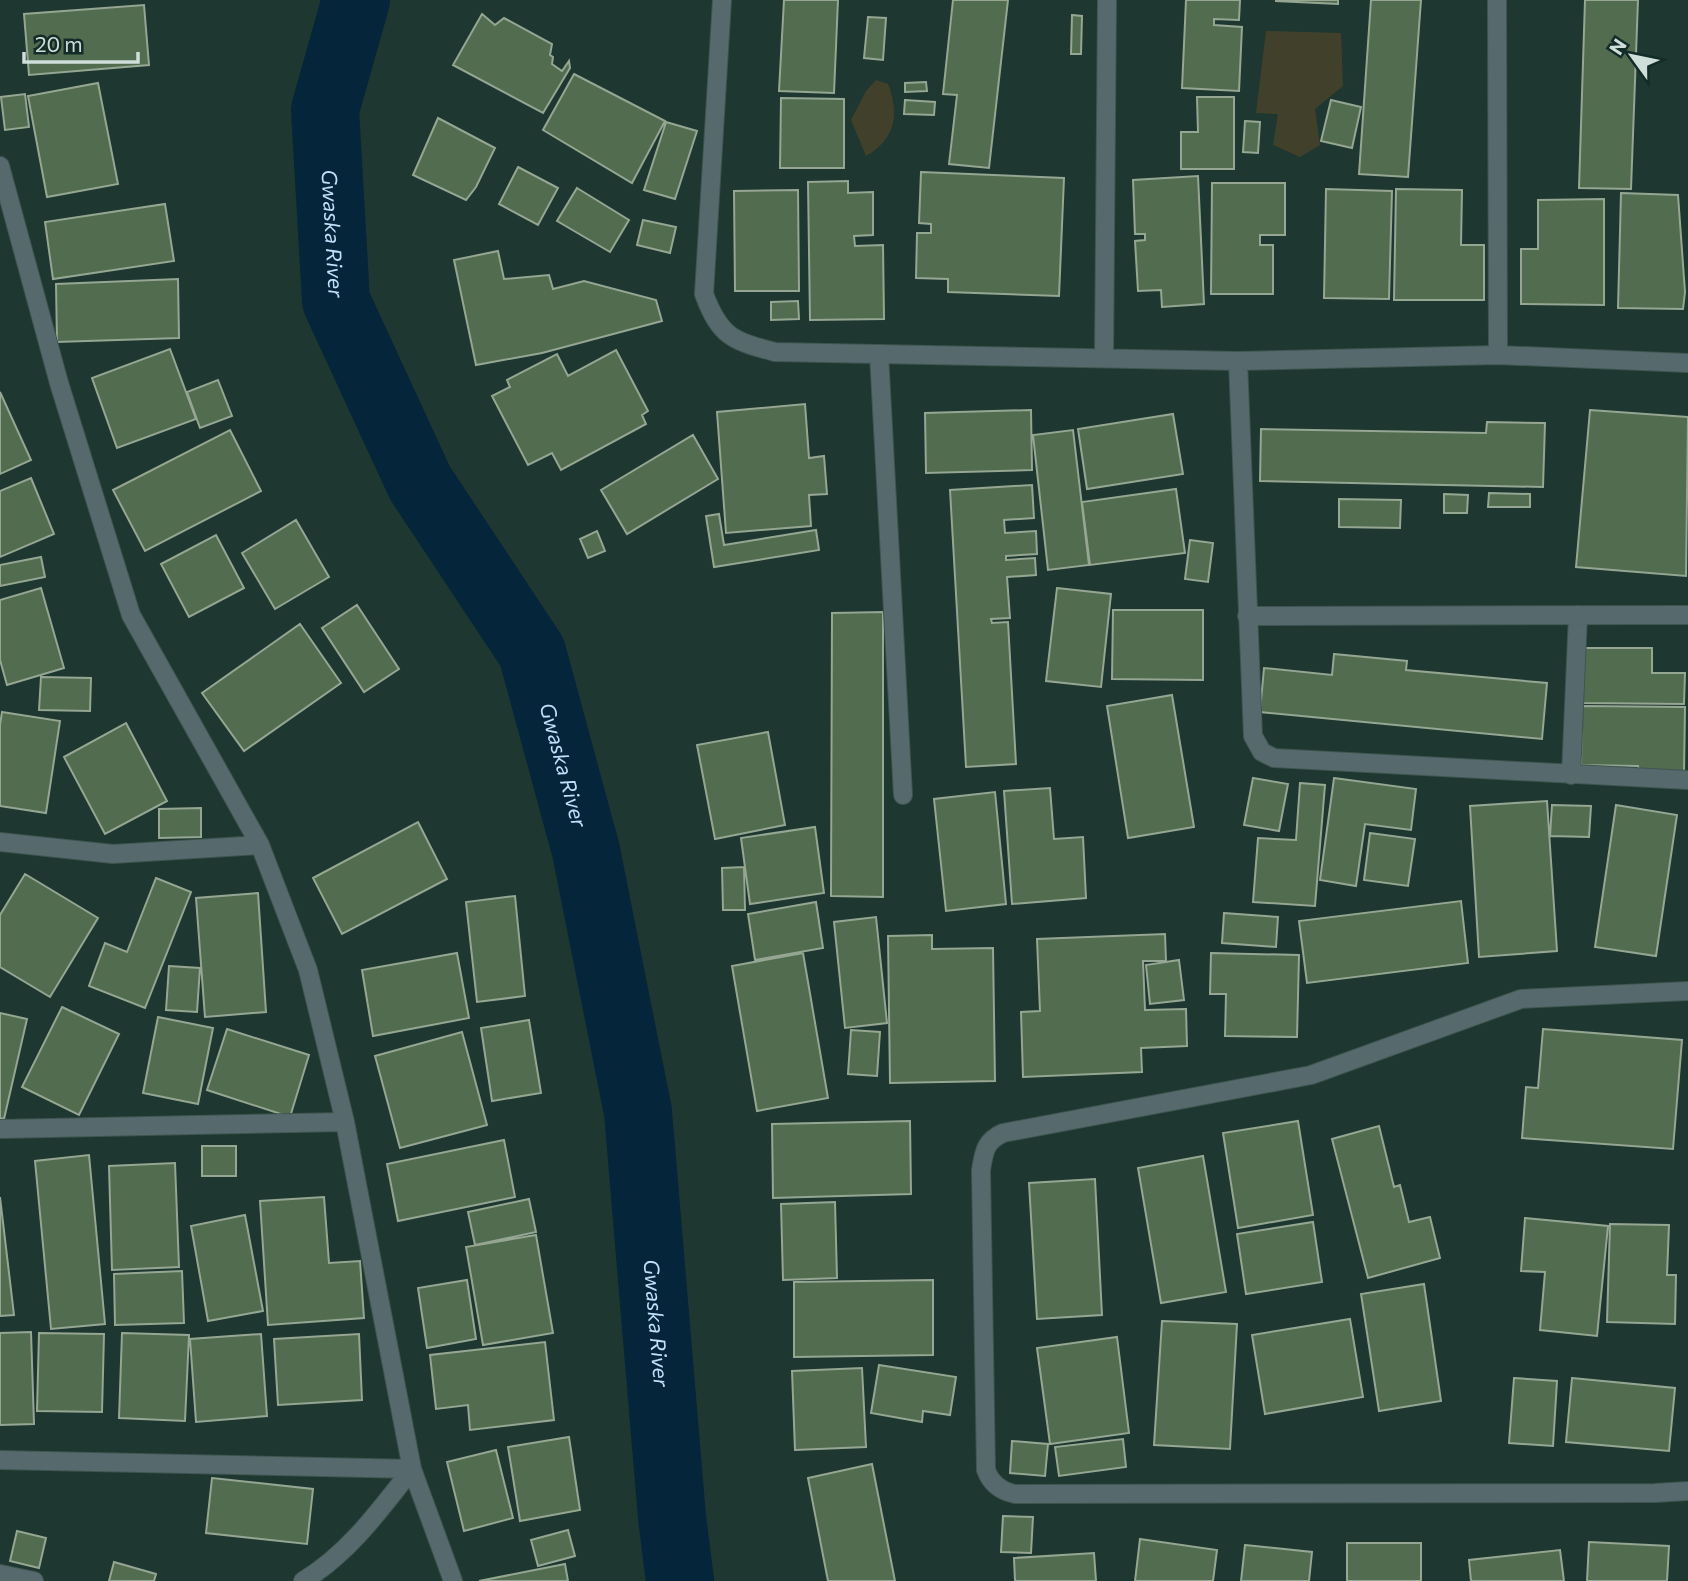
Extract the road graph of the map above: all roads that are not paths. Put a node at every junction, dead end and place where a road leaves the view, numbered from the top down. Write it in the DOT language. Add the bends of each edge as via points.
graph roads {
  1 [pos="722,0"];
  2 [pos="1107,0"];
  3 [pos="1497,0"];
  4 [pos="0,166"];
  5 [pos="880,354"];
  6 [pos="1498,355"];
  7 [pos="1104,358"];
  8 [pos="1238,361"];
  9 [pos="1688,363"];
  10 [pos="1578,615"];
  11 [pos="1688,615"];
  12 [pos="1247,616"];
  13 [pos="1571,775"];
  14 [pos="1688,780"];
  15 [pos="903,795"];
  16 [pos="0,842"];
  17 [pos="260,845"];
  18 [pos="1688,991"];
  19 [pos="345,1122"];
  20 [pos="0,1129"];
  21 [pos="0,1460"];
  22 [pos="412,1469"];
  23 [pos="1688,1491"];
  24 [pos="0,1574"];
  25 [pos="34,1581"];
  26 [pos="303,1581"];
  27 [pos="453,1581"];
  1 -- 5 [label="street" via="704,294 713,319 744,344 775,352"];
  2 -- 7 [label="street"];
  3 -- 6 [label="street"];
  4 -- 17 [label="street" via="59,383 131,615"];
  5 -- 7 [label="street"];
  5 -- 15 [label="street"];
  6 -- 8 [label="street"];
  6 -- 9 [label="street"];
  7 -- 8 [label="street"];
  8 -- 12 [label="street"];
  10 -- 11 [label="street"];
  10 -- 12 [label="street"];
  10 -- 13 [label="street"];
  12 -- 13 [label="street" via="1253,736 1267,756"];
  13 -- 14 [label="street"];
  16 -- 17 [label="street" via="113,854"];
  17 -- 19 [label="street" via="308,970"];
  18 -- 23 [label="street" via="1521,999 1311,1075 1003,1133 985,1147 981,1170 986,1470 989,1479 1006,1492"];
  19 -- 20 [label="street"];
  19 -- 22 [label="street"];
  21 -- 22 [label="street"];
  22 -- 26 [label="street" via="372,1520 325,1567"];
  22 -- 27 [label="street"];
  24 -- 25 [label="street"];
}
